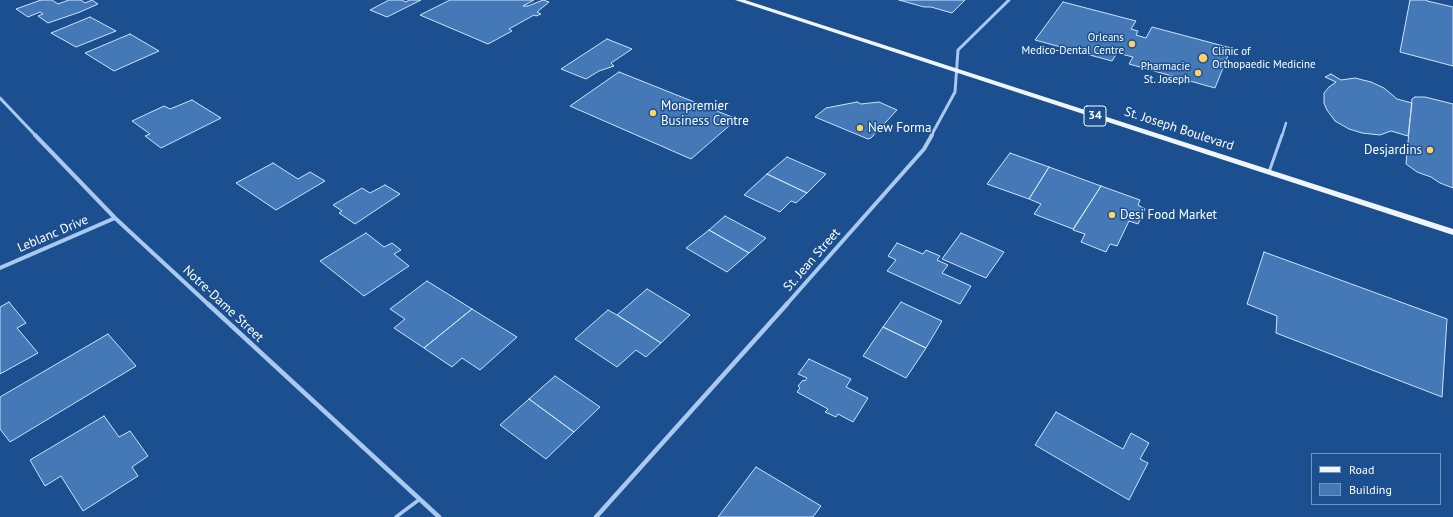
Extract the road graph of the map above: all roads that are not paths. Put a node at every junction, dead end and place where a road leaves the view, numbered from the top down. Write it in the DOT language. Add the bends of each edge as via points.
graph roads {
  1 [pos="738,0"];
  2 [pos="1010,0"];
  3 [pos="958,71"];
  4 [pos="0,98"];
  5 [pos="1286,123"];
  6 [pos="1268,172"];
  7 [pos="115,218"];
  8 [pos="1453,232"];
  9 [pos="0,268"];
  10 [pos="420,499"];
  11 [pos="396,517"];
  12 [pos="439,517"];
  13 [pos="596,517"];
  1 -- 3 [label="main road, St. Joseph Boulevard / 34"];
  2 -- 3 [label="street, St. Jean Street" via="958,50"];
  3 -- 6 [label="main road, St. Joseph Boulevard / 34"];
  3 -- 13 [label="street, St. Jean Street" via="955,92 924,149"];
  4 -- 7 [label="street, Notre-Dame Street"];
  5 -- 6 [label="lane"];
  6 -- 8 [label="main road, St. Joseph Boulevard / 34"];
  7 -- 9 [label="street, Leblanc Drive"];
  7 -- 10 [label="street, Notre-Dame Street"];
  10 -- 11 [label="lane"];
  10 -- 12 [label="street, Notre-Dame Street"];
}
